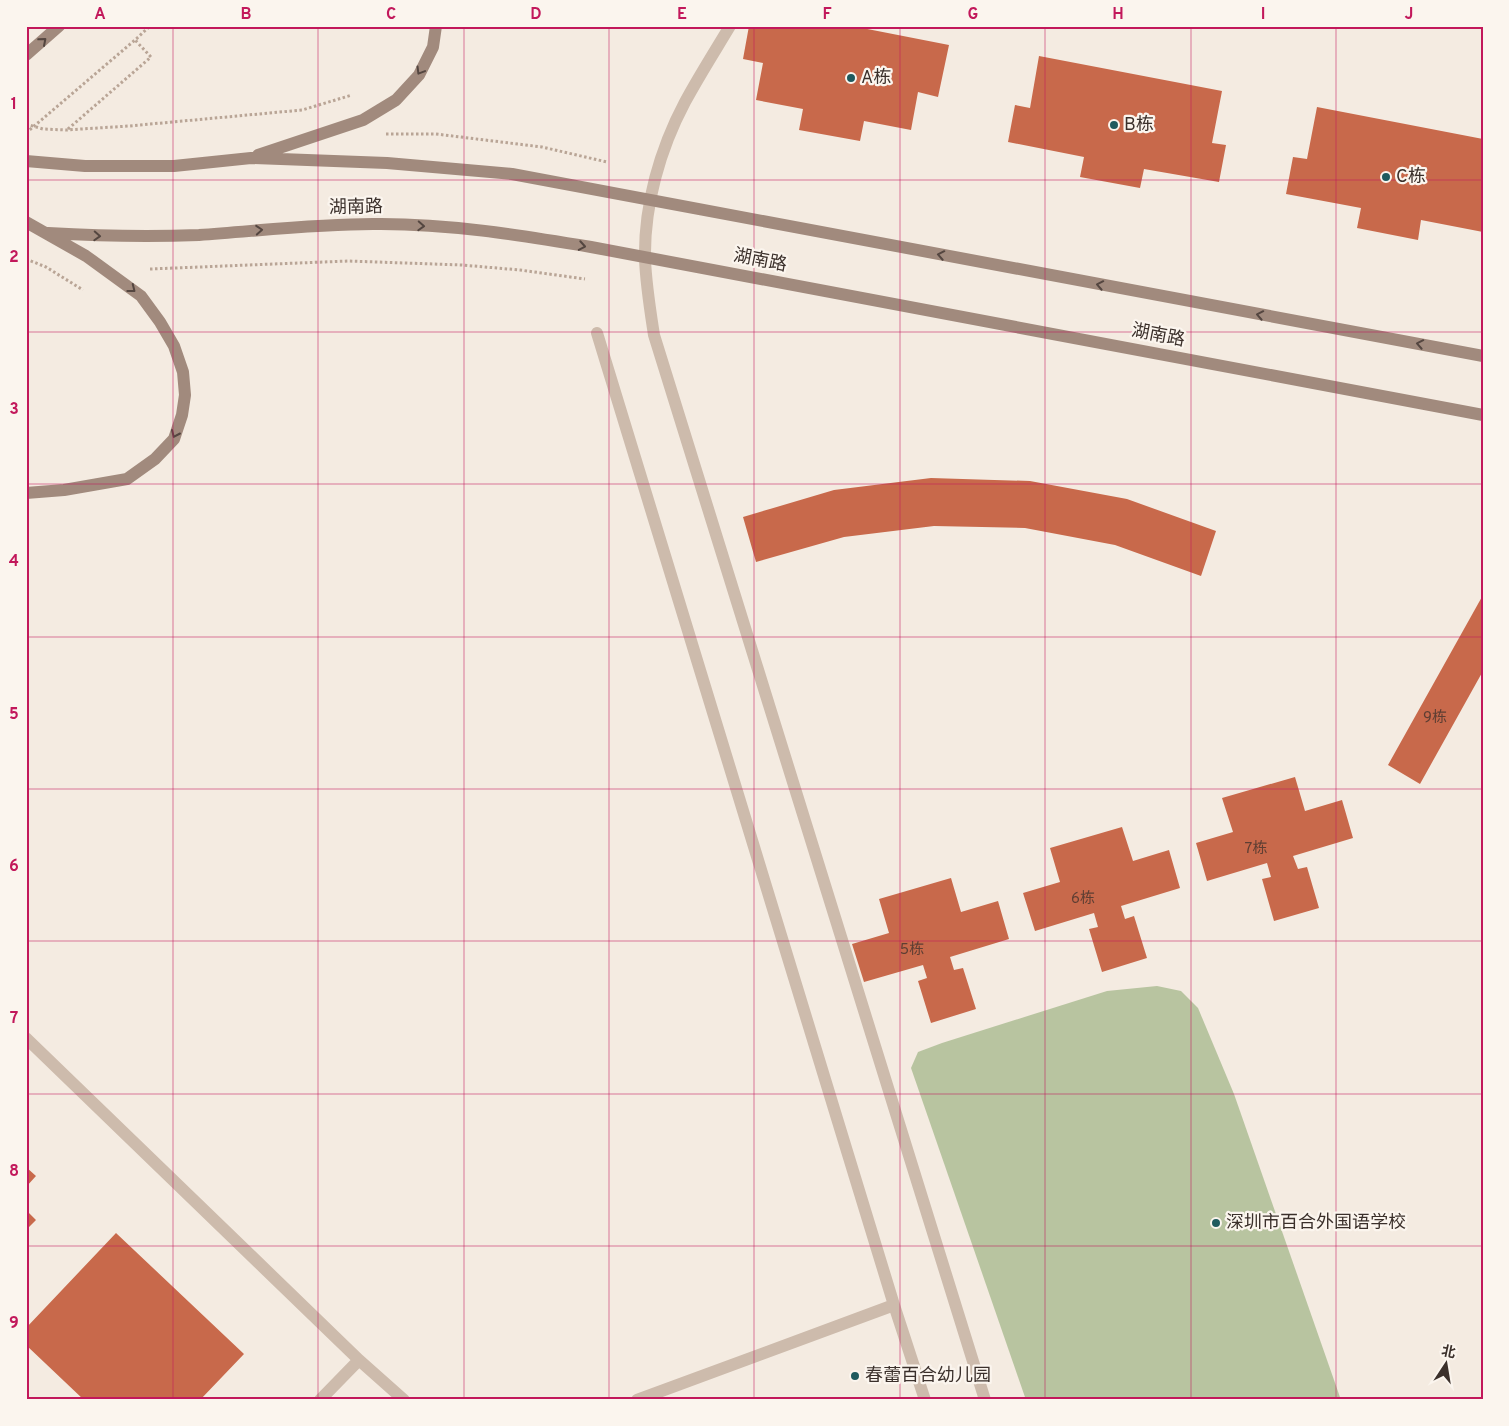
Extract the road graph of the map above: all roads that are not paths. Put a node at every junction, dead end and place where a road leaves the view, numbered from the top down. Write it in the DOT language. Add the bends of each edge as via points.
graph roads {
  1 [pos="59,26"];
  2 [pos="436,26"];
  3 [pos="730,26"];
  4 [pos="26,55"];
  5 [pos="251,158"];
  6 [pos="26,161"];
  7 [pos="650,200"];
  8 [pos="26,222"];
  9 [pos="48,233"];
  10 [pos="645,258"];
  11 [pos="596,333"];
  12 [pos="1483,351"];
  13 [pos="1468,353"];
  14 [pos="1483,356"];
  15 [pos="1483,415"];
  16 [pos="26,493"];
  17 [pos="26,1038"];
  18 [pos="894,1305"];
  19 [pos="359,1360"];
  20 [pos="320,1400"];
  21 [pos="404,1400"];
  22 [pos="637,1400"];
  23 [pos="925,1400"];
  24 [pos="985,1400"];
  4 -- 1 [label="main road, one-way"];
  2 -- 5 [label="main road, one-way" via="433,47 419,75 396,100 363,120"];
  3 -- 7 [label="street" via="670,134"];
  5 -- 6 [label="main road" via="174,166 85,166"];
  5 -- 7 [label="main road" via="387,163 512,174"];
  7 -- 10 [label="street"];
  13 -- 7 [label="main road, one-way"];
  8 -- 9 [label="main road, 湖南路"];
  9 -- 10 [label="main road, 湖南路, one-way" via="109,237 199,235 374,224 475,229"];
  9 -- 16 [label="main road, one-way" via="141,296 174,346 183,372 185,395 174,439 155,460 128,479"];
  10 -- 15 [label="main road, 湖南路"];
  10 -- 24 [label="street" via="654,335"];
  11 -- 18 [label="street"];
  12 -- 13 [label="main road"];
  13 -- 14 [label="main road"];
  17 -- 19 [label="street"];
  18 -- 22 [label="street"];
  18 -- 23 [label="street"];
  19 -- 20 [label="street"];
  19 -- 21 [label="street"];
}
